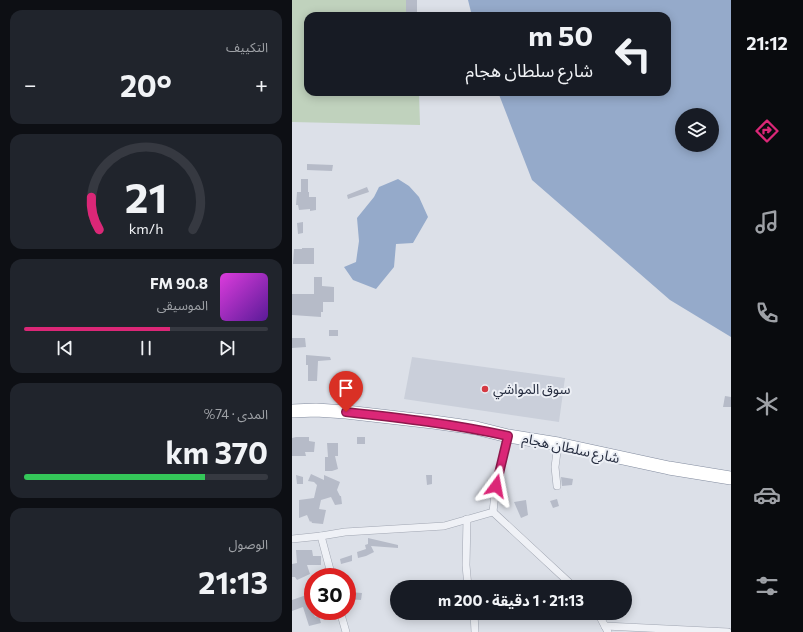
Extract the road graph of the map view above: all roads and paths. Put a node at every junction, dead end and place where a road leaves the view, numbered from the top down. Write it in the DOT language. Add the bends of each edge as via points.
graph roads {
  1 [pos="292,410"];
  2 [pos="508,436"];
  3 [pos="558,444"];
  4 [pos="731,478"];
  5 [pos="557,486"];
  6 [pos="493,512"];
  7 [pos="467,519"];
  8 [pos="321,536"];
  9 [pos="292,539"];
  10 [pos="330,568"];
  11 [pos="467,580"];
  12 [pos="566,580"];
  13 [pos="343,620"];
  14 [pos="475,620"];
  15 [pos="602,620"];
  16 [pos="606,629"];
  17 [pos="346,632"];
  18 [pos="476,632"];
  19 [pos="728,632"];
  1 -- 2 [label="highway, شارع سلطان هجام" via="407,418 476,428"];
  2 -- 3 [label="highway, شارع سلطان هجام"];
  2 -- 6 [label="street"];
  3 -- 4 [label="highway, شارع سلطان هجام" via="669,468"];
  3 -- 5 [label="street" via="555,467"];
  6 -- 7 [label="street"];
  6 -- 12 [label="street"];
  7 -- 8 [label="street" via="444,526 345,532"];
  7 -- 11 [label="street"];
  8 -- 9 [label="street"];
  8 -- 10 [label="street"];
  13 -- 17 [label="street"];
  14 -- 18 [label="street"];
  15 -- 16 [label="street"];
  16 -- 19 [label="street"];
}
